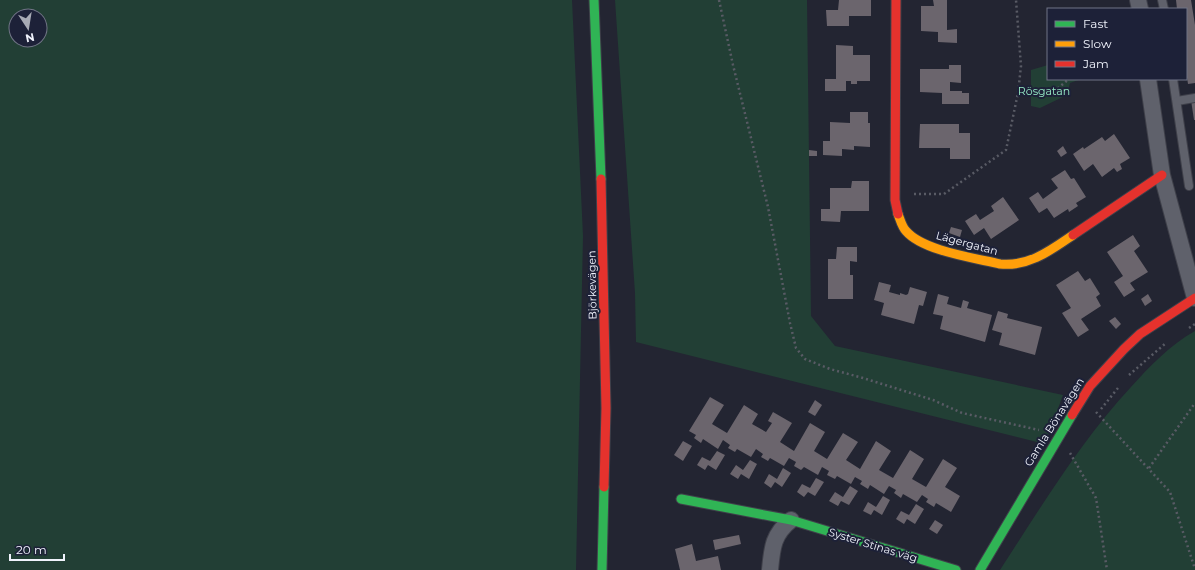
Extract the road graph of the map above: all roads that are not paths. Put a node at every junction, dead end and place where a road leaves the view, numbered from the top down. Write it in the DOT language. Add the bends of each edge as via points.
graph roads {
  1 [pos="594,0"];
  2 [pos="896,0"];
  3 [pos="1148,80"];
  4 [pos="1174,80"];
  5 [pos="1195,98"];
  6 [pos="1177,101"];
  7 [pos="1162,175"];
  8 [pos="1189,186"];
  9 [pos="1195,298"];
  10 [pos="681,499"];
  11 [pos="791,520"];
  12 [pos="602,570"];
  13 [pos="770,570"];
  14 [pos="956,570"];
  15 [pos="980,570"];
  1 -- 12 [label="street, Björkevägen" via="601,155 606,408"];
  2 -- 7 [label="street, Lägergatan" via="897,213 906,231 922,243 1000,264 1009,265 1033,260"];
  3 -- 7 [label="street"];
  4 -- 6 [label="lane"];
  5 -- 6 [label="lane"];
  6 -- 8 [label="lane"];
  7 -- 9 [label="street"];
  9 -- 15 [label="street, Gamla Bönavägen" via="1140,334 1114,359 1082,397"];
  10 -- 11 [label="street, Syster Stinas väg"];
  11 -- 13 [label="street" via="782,527 776,537"];
  11 -- 14 [label="street, Syster Stinas väg"];
}
